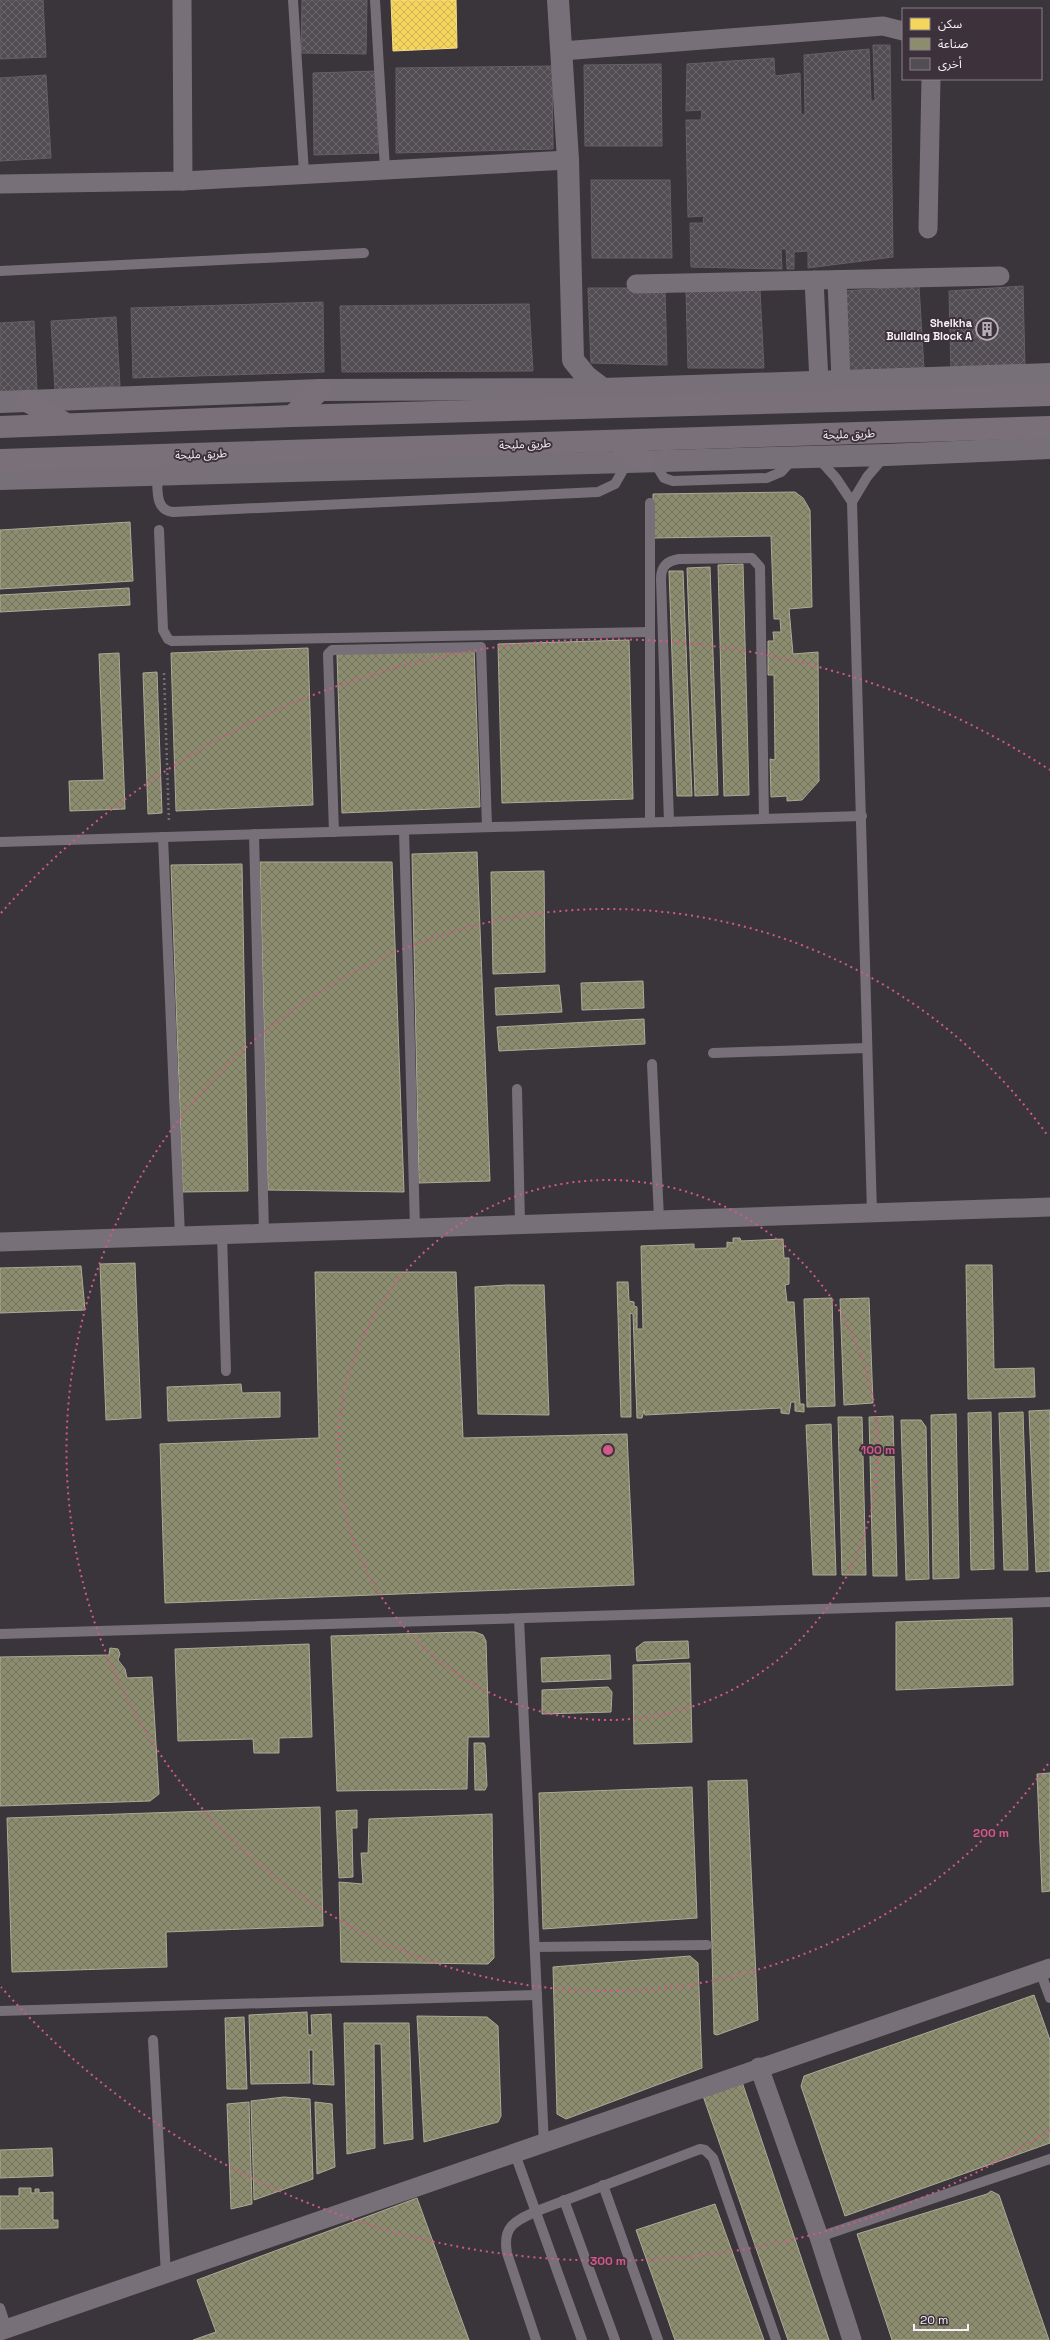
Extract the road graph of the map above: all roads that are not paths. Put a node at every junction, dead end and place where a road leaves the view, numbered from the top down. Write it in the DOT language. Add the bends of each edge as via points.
graph roads {
  1 [pos="182,0"];
  2 [pos="293,0"];
  3 [pos="375,0"];
  4 [pos="558,0"];
  5 [pos="902,31"];
  6 [pos="562,51"];
  7 [pos="931,80"];
  8 [pos="568,160"];
  9 [pos="385,169"];
  10 [pos="304,173"];
  11 [pos="183,181"];
  12 [pos="0,184"];
  13 [pos="928,229"];
  14 [pos="364,253"];
  15 [pos="0,271"];
  16 [pos="1000,276"];
  17 [pos="814,280"];
  18 [pos="837,280"];
  19 [pos="636,284"];
  20 [pos="573,360"];
  21 [pos="1050,374"];
  22 [pos="841,381"];
  23 [pos="819,382"];
  24 [pos="544,388"];
  25 [pos="603,389"];
  26 [pos="320,390"];
  27 [pos="1050,395"];
  28 [pos="27,401"];
  29 [pos="0,402"];
  30 [pos="292,416"];
  31 [pos="66,424"];
  32 [pos="0,427"];
  33 [pos="1050,427"];
  34 [pos="618,442"];
  35 [pos="1050,448"];
  36 [pos="886,455"];
  37 [pos="806,456"];
  38 [pos="0,460"];
  39 [pos="641,460"];
  40 [pos="157,474"];
  41 [pos="0,478"];
  42 [pos="852,502"];
  43 [pos="650,503"];
  44 [pos="159,530"];
  45 [pos="650,632"];
  46 [pos="862,816"];
  47 [pos="764,819"];
  48 [pos="650,822"];
  49 [pos="669,822"];
  50 [pos="487,827"];
  51 [pos="404,830"];
  52 [pos="334,832"];
  53 [pos="254,834"];
  54 [pos="166,837"];
  55 [pos="0,842"];
  56 [pos="867,1048"];
  57 [pos="713,1053"];
  58 [pos="652,1064"];
  59 [pos="517,1089"];
  60 [pos="1050,1207"];
  61 [pos="872,1213"];
  62 [pos="659,1219"];
  63 [pos="520,1224"];
  64 [pos="415,1227"];
  65 [pos="264,1232"];
  66 [pos="222,1234"];
  67 [pos="180,1236"];
  68 [pos="0,1242"];
  69 [pos="226,1371"];
  70 [pos="1050,1602"];
  71 [pos="520,1619"];
  72 [pos="0,1634"];
  73 [pos="707,1945"];
  74 [pos="535,1947"];
  75 [pos="1045,1969"];
  76 [pos="537,1995"];
  77 [pos="1050,1998"];
  78 [pos="0,2011"];
  79 [pos="153,2040"];
  80 [pos="759,2068"];
  81 [pos="544,2144"];
  82 [pos="515,2154"];
  83 [pos="1050,2159"];
  84 [pos="602,2185"];
  85 [pos="564,2200"];
  86 [pos="537,2211"];
  87 [pos="820,2237"];
  88 [pos="166,2275"];
  89 [pos="0,2308"];
  90 [pos="3,2330"];
  91 [pos="536,2340"];
  92 [pos="582,2340"];
  93 [pos="615,2340"];
  94 [pos="658,2340"];
  95 [pos="776,2340"];
  96 [pos="852,2340"];
  1 -- 11 [label="street"];
  2 -- 10 [label="lane"];
  3 -- 9 [label="lane"];
  4 -- 6 [label="street"];
  5 -- 6 [label="street" via="883,26"];
  6 -- 8 [label="street"];
  7 -- 13 [label="street"];
  8 -- 9 [label="street"];
  8 -- 20 [label="street"];
  9 -- 10 [label="street"];
  10 -- 11 [label="street"];
  11 -- 12 [label="street"];
  14 -- 15 [label="lane"];
  16 -- 18 [label="street"];
  17 -- 18 [label="street"];
  17 -- 19 [label="street"];
  17 -- 23 [label="street"];
  18 -- 22 [label="street"];
  20 -- 24 [label="street"];
  20 -- 25 [label="street" via="586,376"];
  21 -- 22 [label="street"];
  22 -- 23 [label="street"];
  23 -- 25 [label="street"];
  24 -- 25 [label="street"];
  24 -- 26 [label="street"];
  26 -- 28 [label="street"];
  26 -- 30 [label="main road"];
  27 -- 30 [label="main road"];
  28 -- 29 [label="street"];
  28 -- 31 [label="main road"];
  30 -- 31 [label="main road"];
  31 -- 32 [label="main road"];
  33 -- 34 [label="main road, طريق مليحة"];
  34 -- 38 [label="main road, طريق مليحة"];
  34 -- 39 [label="main road"];
  35 -- 36 [label="street"];
  36 -- 37 [label="street"];
  36 -- 42 [label="lane" via="867,477"];
  37 -- 39 [label="street"];
  37 -- 42 [label="lane" via="836,478"];
  39 -- 40 [label="street"];
  39 -- 40 [label="lane" via="615,484 598,492 174,512 163,509 160,505"];
  40 -- 41 [label="street"];
  42 -- 46 [label="lane"];
  43 -- 45 [label="lane"];
  44 -- 45 [label="lane" via="163,630 165,636 172,641"];
  45 -- 48 [label="lane"];
  46 -- 47 [label="lane"];
  46 -- 56 [label="lane"];
  47 -- 49 [label="lane"];
  47 -- 49 [label="lane" via="760,567 752,558 679,559 665,565 661,579"];
  48 -- 49 [label="lane"];
  48 -- 50 [label="lane"];
  50 -- 51 [label="lane"];
  50 -- 52 [label="lane" via="482,647 332,650 328,654"];
  51 -- 52 [label="lane"];
  51 -- 64 [label="lane"];
  52 -- 53 [label="lane"];
  53 -- 54 [label="lane"];
  53 -- 65 [label="lane"];
  54 -- 55 [label="lane"];
  54 -- 67 [label="lane"];
  56 -- 57 [label="lane"];
  56 -- 61 [label="lane"];
  58 -- 62 [label="lane"];
  59 -- 63 [label="lane"];
  60 -- 61 [label="street"];
  61 -- 62 [label="street"];
  62 -- 63 [label="street"];
  63 -- 64 [label="street"];
  64 -- 65 [label="street"];
  65 -- 66 [label="street"];
  66 -- 67 [label="street"];
  66 -- 69 [label="lane"];
  67 -- 68 [label="street"];
  70 -- 71 [label="lane"];
  71 -- 72 [label="lane"];
  71 -- 74 [label="lane"];
  73 -- 74 [label="lane"];
  74 -- 76 [label="lane"];
  75 -- 77 [label="lane"];
  75 -- 80 [label="street"];
  76 -- 78 [label="lane"];
  76 -- 81 [label="lane"];
  79 -- 88 [label="lane"];
  80 -- 81 [label="street"];
  80 -- 87 [label="street"];
  81 -- 82 [label="street"];
  82 -- 86 [label="lane"];
  82 -- 88 [label="street"];
  83 -- 87 [label="lane"];
  84 -- 85 [label="lane"];
  84 -- 94 [label="lane"];
  84 -- 95 [label="lane" via="694,2150 706,2150 710,2153"];
  85 -- 86 [label="lane"];
  85 -- 93 [label="lane"];
  86 -- 91 [label="lane" via="518,2219 511,2226 505,2243"];
  86 -- 92 [label="lane"];
  87 -- 96 [label="street"];
  88 -- 90 [label="street"];
  89 -- 90 [label="lane"];
}
